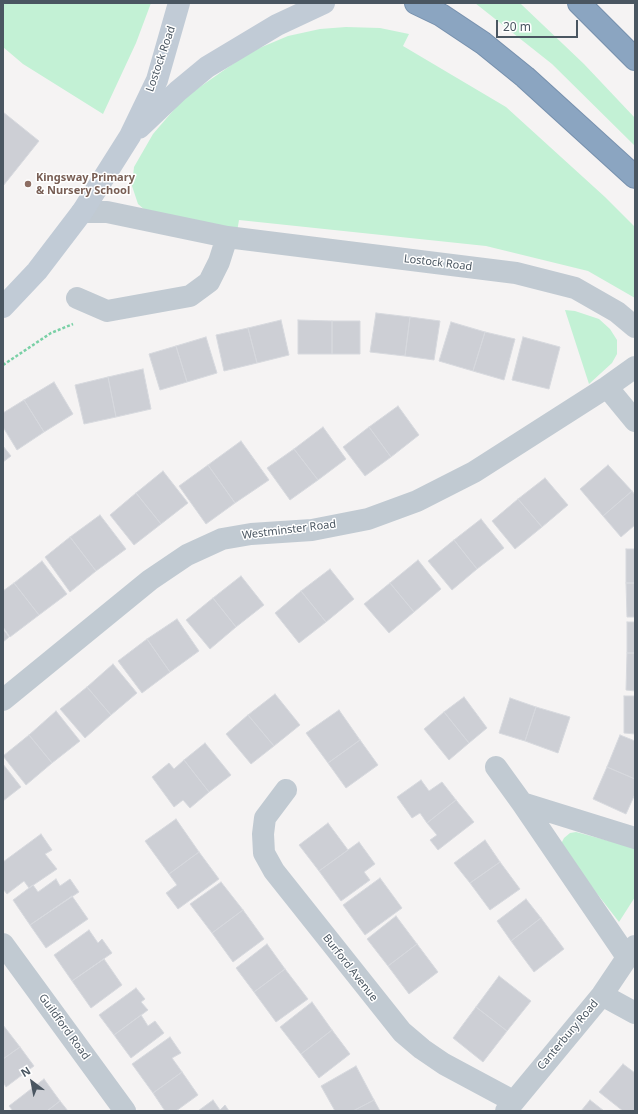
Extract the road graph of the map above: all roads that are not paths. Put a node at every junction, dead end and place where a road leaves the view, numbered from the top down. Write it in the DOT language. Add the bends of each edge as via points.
graph roads {
  1 [pos="179,3"];
  2 [pos="324,3"];
  3 [pos="416,3"];
  4 [pos="579,3"];
  5 [pos="635,59"];
  6 [pos="130,136"];
  7 [pos="635,177"];
  8 [pos="82,212"];
  9 [pos="227,237"];
  10 [pos="77,298"];
  11 [pos="3,308"];
  12 [pos="635,327"];
  13 [pos="635,367"];
  14 [pos="607,387"];
  15 [pos="635,420"];
  16 [pos="3,700"];
  17 [pos="496,767"];
  18 [pos="286,790"];
  19 [pos="522,803"];
  20 [pos="635,838"];
  21 [pos="3,944"];
  22 [pos="631,951"];
  23 [pos="602,995"];
  24 [pos="635,1013"];
  25 [pos="509,1106"];
  26 [pos="125,1111"];
  1 -- 6 [label="main road, Lostock Road" via="157,80"];
  2 -- 6 [label="main road, Lostock Road" via="276,25 207,67"];
  3 -- 7 [label="highway" via="441,15 483,43 526,77"];
  4 -- 5 [label="highway"];
  6 -- 8 [label="main road, Lostock Road"];
  8 -- 9 [label="street, Lostock Road" via="107,212"];
  8 -- 11 [label="main road, Lostock Road" via="37,271"];
  9 -- 10 [label="street" via="209,282 190,296 107,311"];
  9 -- 12 [label="street, Lostock Road" via="516,273 575,288 616,312"];
  13 -- 14 [label="street, Westminster Road"];
  14 -- 15 [label="street"];
  14 -- 16 [label="street, Westminster Road" via="474,472 417,501 368,519 312,530 250,534 222,539 187,555 150,580"];
  17 -- 19 [label="street, Canterbury Road"];
  18 -- 25 [label="street, Burford Avenue" via="264,818 264,852 274,871 402,1032 422,1049"];
  19 -- 20 [label="street"];
  19 -- 22 [label="street, Canterbury Road"];
  21 -- 26 [label="street, Guildford Road"];
  22 -- 23 [label="street, Canterbury Road"];
  23 -- 24 [label="street"];
  23 -- 25 [label="street, Canterbury Road"];
}
